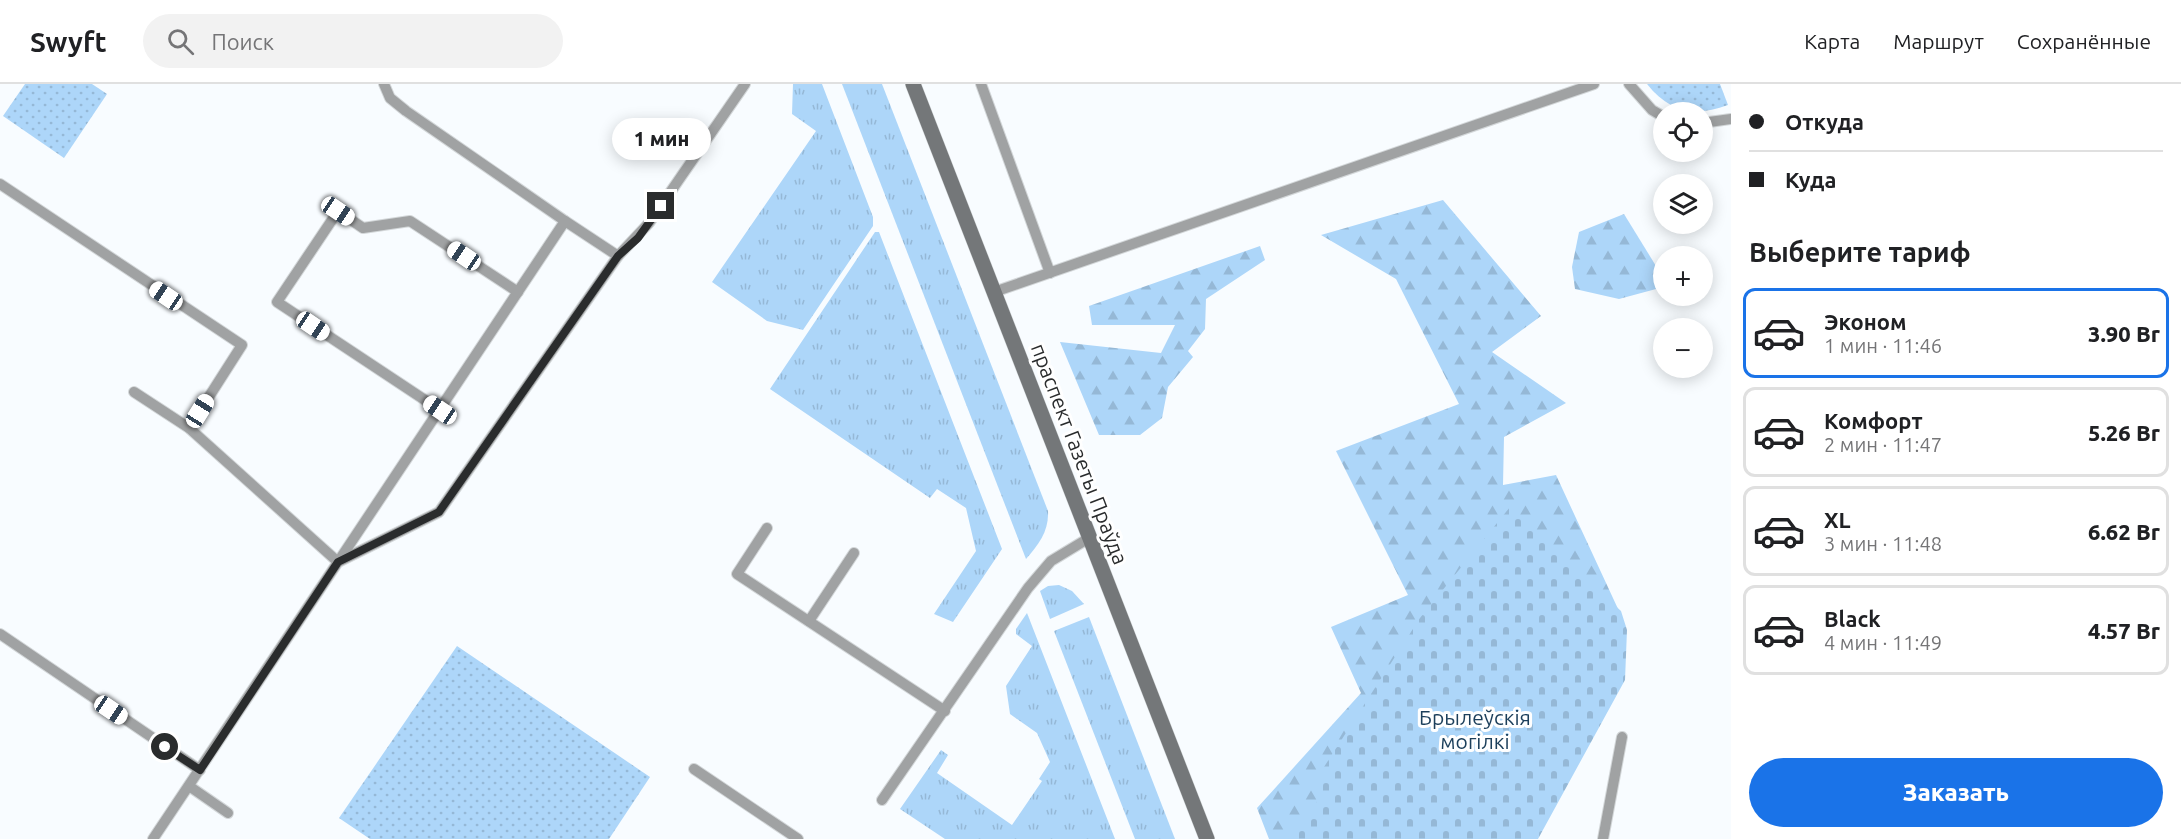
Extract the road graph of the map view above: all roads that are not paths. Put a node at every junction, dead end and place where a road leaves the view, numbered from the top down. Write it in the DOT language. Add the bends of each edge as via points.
graph roads {
  1 [pos="384,84"];
  2 [pos="745,84"];
  3 [pos="913,84"];
  4 [pos="981,84"];
  5 [pos="1594,84"];
  6 [pos="1629,84"];
  7 [pos="1653,111"];
  8 [pos="1731,119"];
  9 [pos="1713,121"];
  10 [pos="0,183"];
  11 [pos="565,221"];
  12 [pos="618,256"];
  13 [pos="1050,273"];
  14 [pos="518,292"];
  15 [pos="994,292"];
  16 [pos="134,392"];
  17 [pos="440,410"];
  18 [pos="189,428"];
  19 [pos="767,528"];
  20 [pos="1089,538"];
  21 [pos="854,553"];
  22 [pos="338,562"];
  23 [pos="808,621"];
  24 [pos="0,634"];
  25 [pos="945,711"];
  26 [pos="1622,737"];
  27 [pos="694,769"];
  28 [pos="200,770"];
  29 [pos="189,786"];
  30 [pos="882,800"];
  31 [pos="228,813"];
  32 [pos="153,839"];
  33 [pos="798,839"];
  34 [pos="1207,839"];
  35 [pos="1603,839"];
  1 -- 11 [label="lane" via="390,98 406,111"];
  2 -- 12 [label="lane" via="649,223"];
  3 -- 15 [label="main road, праспект Газеты Праўда"];
  4 -- 13 [label="lane"];
  5 -- 13 [label="lane"];
  6 -- 7 [label="lane"];
  8 -- 9 [label="lane"];
  10 -- 18 [label="lane" via="242,345"];
  11 -- 12 [label="lane"];
  11 -- 14 [label="lane"];
  12 -- 22 [label="lane" via="439,512"];
  13 -- 15 [label="lane"];
  14 -- 17 [label="lane"];
  14 -- 17 [label="lane" via="410,220 363,228 338,211 277,302"];
  15 -- 20 [label="main road, праспект Газеты Праўда"];
  16 -- 18 [label="lane"];
  17 -- 22 [label="lane"];
  18 -- 22 [label="lane"];
  19 -- 23 [label="lane" via="737,574"];
  20 -- 25 [label="lane" via="1052,561 1028,588"];
  20 -- 34 [label="main road, праспект Газеты Праўда"];
  21 -- 23 [label="lane"];
  22 -- 28 [label="lane"];
  23 -- 25 [label="lane"];
  24 -- 28 [label="lane"];
  25 -- 30 [label="lane"];
  26 -- 35 [label="lane"];
  27 -- 33 [label="lane"];
  28 -- 29 [label="lane"];
  29 -- 31 [label="lane"];
  29 -- 32 [label="lane"];
}
